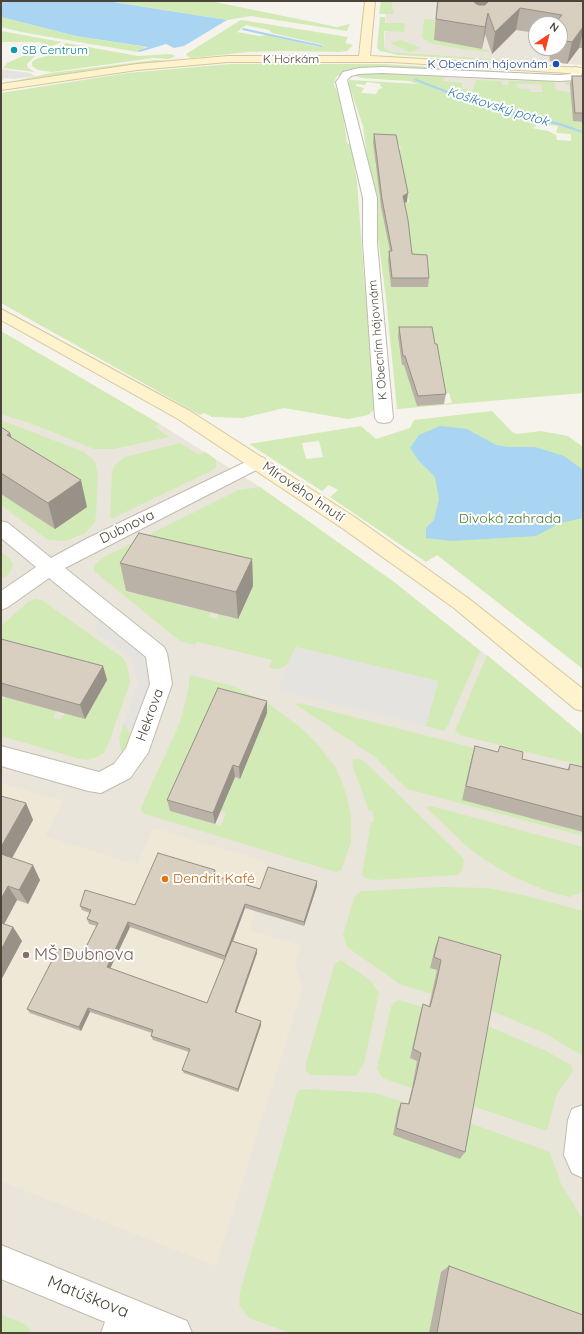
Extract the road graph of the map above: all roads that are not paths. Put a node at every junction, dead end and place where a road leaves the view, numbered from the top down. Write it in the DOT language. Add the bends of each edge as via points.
graph roads {
  1 [pos="370,1"];
  2 [pos="364,59"];
  3 [pos="579,70"];
  4 [pos="1,87"];
  5 [pos="1,314"];
  6 [pos="384,418"];
  7 [pos="258,462"];
  8 [pos="1,528"];
  9 [pos="51,567"];
  10 [pos="1,602"];
  11 [pos="583,702"];
  12 [pos="1,756"];
  13 [pos="583,1120"];
  14 [pos="583,1162"];
  15 [pos="1,1262"];
  16 [pos="122,1323"];
  17 [pos="175,1333"];
  1 -- 2 [label="main road"];
  2 -- 3 [label="main road, K Horkám"];
  2 -- 4 [label="main road, K Horkám" via="241,59 186,62"];
  3 -- 6 [label="street, K Obecním hájovnám" via="577,77 559,78 382,70 359,71 342,79 370,198 370,243"];
  5 -- 7 [label="main road, Mírového hnutí" via="184,415"];
  7 -- 9 [label="street, Dubnova"];
  7 -- 11 [label="main road, Mírového hnutí" via="349,523 461,604"];
  8 -- 9 [label="street, Hekrova"];
  9 -- 10 [label="street, Dubnova"];
  9 -- 12 [label="street, Hekrova" via="156,653 161,684 136,753 122,771 101,783"];
  13 -- 14 [label="street" via="580,1155"];
  15 -- 16 [label="street, Matúškova"];
  16 -- 17 [label="street, Matúškova"];
}
